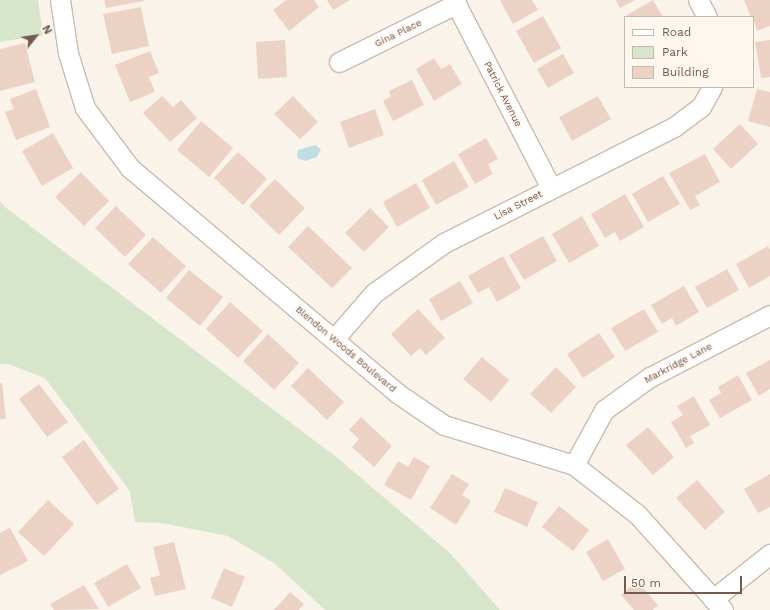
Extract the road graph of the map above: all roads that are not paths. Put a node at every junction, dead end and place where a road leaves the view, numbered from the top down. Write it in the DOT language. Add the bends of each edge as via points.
graph roads {
  1 [pos="60,0"];
  2 [pos="698,0"];
  3 [pos="455,2"];
  4 [pos="706,16"];
  5 [pos="339,62"];
  6 [pos="711,88"];
  7 [pos="551,188"];
  8 [pos="770,315"];
  9 [pos="334,339"];
  10 [pos="574,465"];
  11 [pos="770,554"];
  12 [pos="718,604"];
  1 -- 9 [label="street, Blendon Woods Boulevard" via="74,79 85,108 103,135 130,168"];
  2 -- 4 [label="street"];
  3 -- 5 [label="street, Gina Place"];
  3 -- 7 [label="street, Patrick Avenue"];
  6 -- 7 [label="street, Lisa Street" via="701,107 674,126"];
  7 -- 9 [label="street, Lisa Street" via="444,243 374,293"];
  8 -- 10 [label="street, Markridge Lane" via="650,377 604,410"];
  9 -- 10 [label="street, Blendon Woods Boulevard" via="397,393 444,425"];
  10 -- 12 [label="street, Blendon Woods Boulevard" via="637,514"];
  11 -- 12 [label="street"];
}
